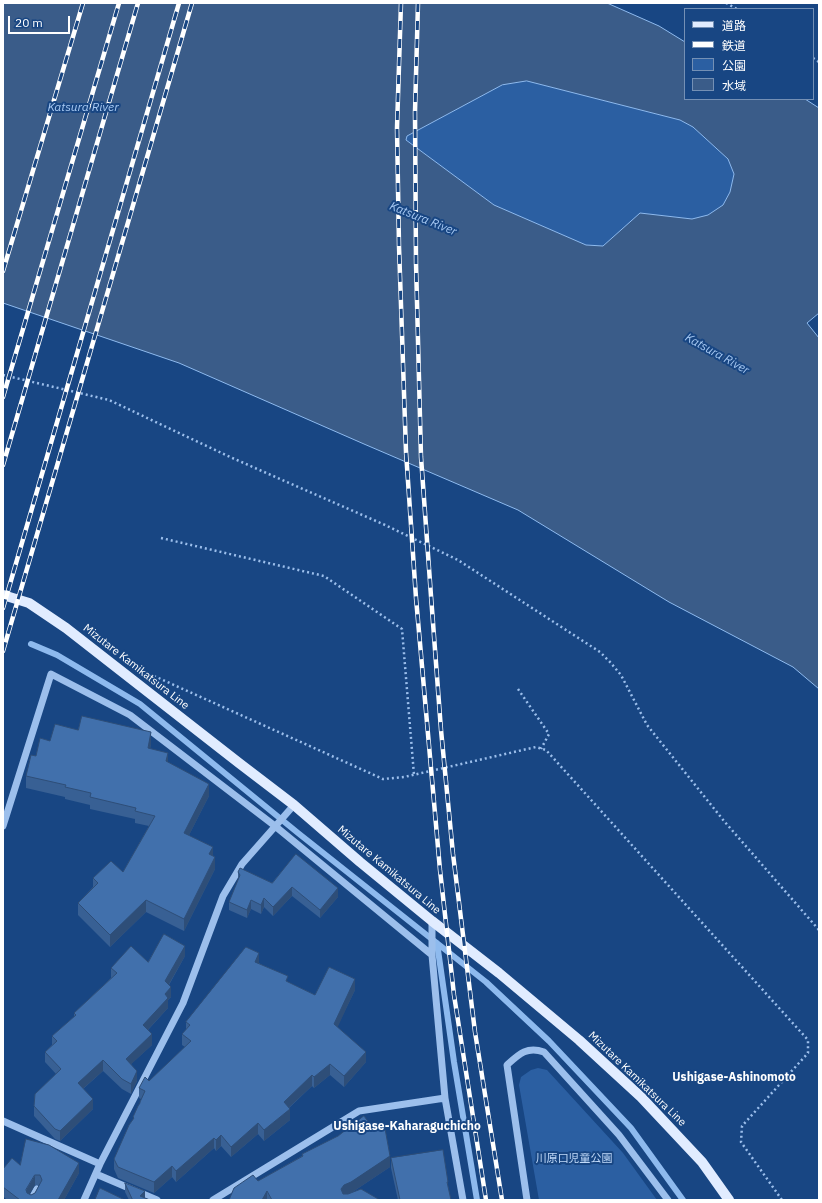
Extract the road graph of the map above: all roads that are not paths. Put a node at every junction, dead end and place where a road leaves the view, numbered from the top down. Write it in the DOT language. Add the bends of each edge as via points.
graph roads {
  1 [pos="3,595"];
  2 [pos="292,807"];
  3 [pos="276,825"];
  4 [pos="3,826"];
  5 [pos="432,921"];
  6 [pos="432,955"];
  7 [pos="445,1098"];
  8 [pos="3,1121"];
  9 [pos="100,1164"];
  10 [pos="96,1174"];
  11 [pos="37,1189"];
  12 [pos="31,1200"];
  13 [pos="84,1200"];
  14 [pos="157,1200"];
  15 [pos="213,1200"];
  16 [pos="463,1200"];
  17 [pos="527,1200"];
  18 [pos="668,1200"];
  19 [pos="729,1200"];
  1 -- 2 [label="main road, Mizutare Kamikatsura Line" via="29,603 66,628"];
  2 -- 3 [label="street"];
  2 -- 5 [label="main road, Mizutare Kamikatsura Line"];
  3 -- 4 [label="street" via="130,715 51,674"];
  3 -- 6 [label="street"];
  3 -- 9 [label="street" via="242,864 223,896 183,1002"];
  5 -- 6 [label="street"];
  5 -- 19 [label="main road, Mizutare Kamikatsura Line" via="579,1040 641,1097 702,1162"];
  6 -- 7 [label="street"];
  7 -- 15 [label="street" via="359,1112"];
  7 -- 16 [label="street"];
  8 -- 9 [label="street"];
  9 -- 10 [label="street"];
  10 -- 13 [label="street"];
  10 -- 14 [label="street"];
  11 -- 12 [label="street"];
  17 -- 18 [label="street" via="507,1065 527,1050 535,1049 544,1052 619,1135"];
}
